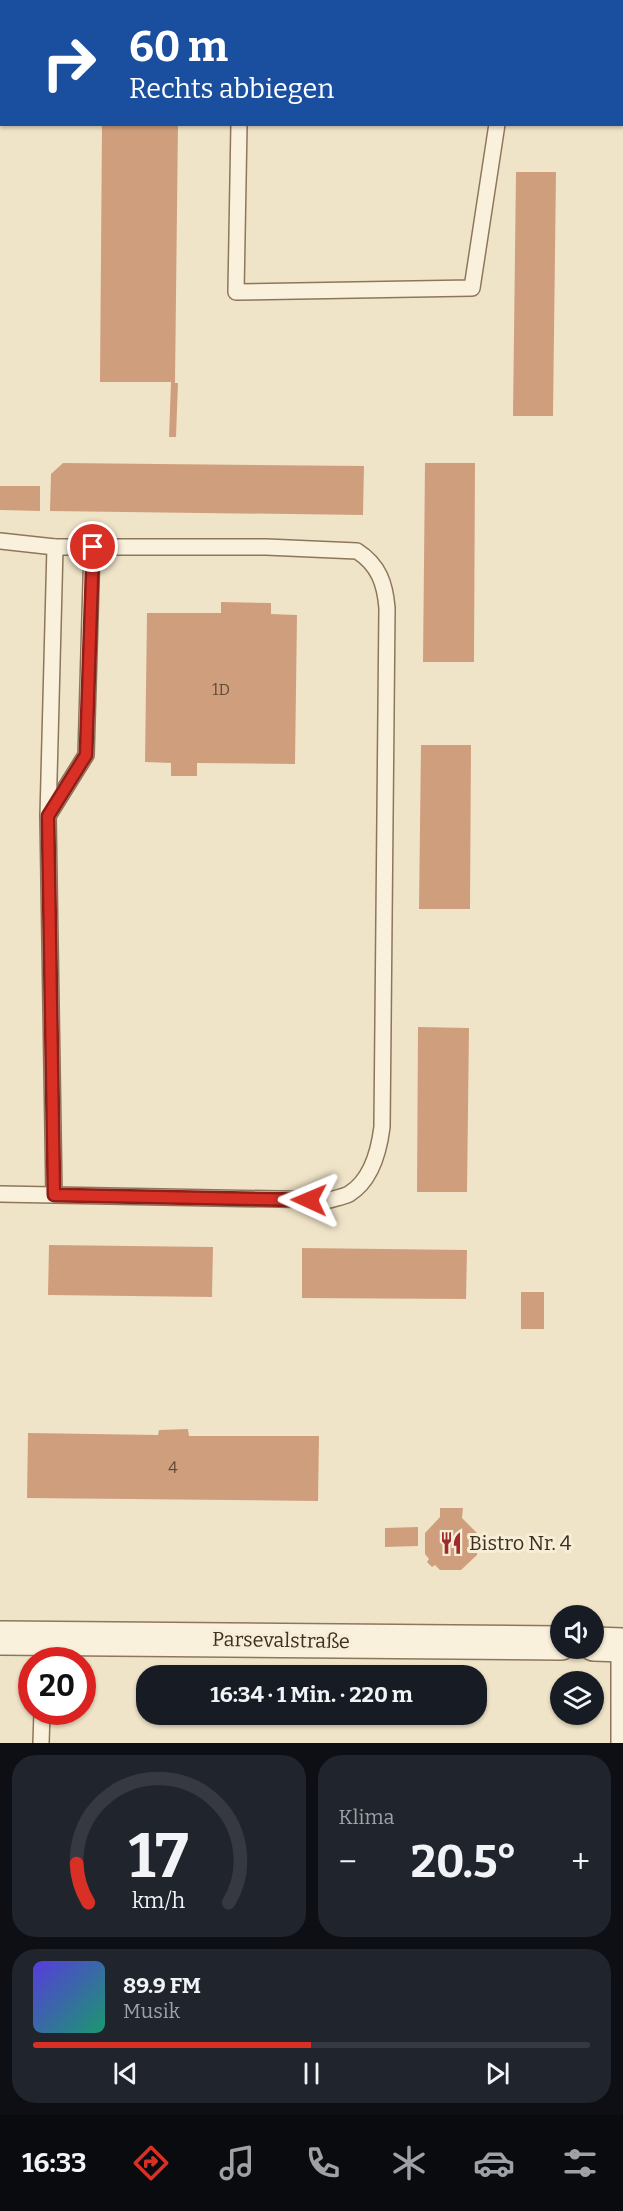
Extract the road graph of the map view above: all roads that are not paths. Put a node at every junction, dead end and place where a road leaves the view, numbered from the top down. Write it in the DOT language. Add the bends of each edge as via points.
graph roads {
  1 [pos="239,126"];
  2 [pos="497,126"];
  3 [pos="0,541"];
  4 [pos="55,547"];
  5 [pos="93,547"];
  6 [pos="48,816"];
  7 [pos="0,1194"];
  8 [pos="54,1195"];
  9 [pos="0,1638"];
  10 [pos="550,1643"];
  11 [pos="612,1644"];
  12 [pos="34,1647"];
  13 [pos="96,1648"];
  14 [pos="42,1725"];
  15 [pos="41,1743"];
  16 [pos="619,1743"];
  1 -- 2 [label="lane" via="236,292 472,288"];
  3 -- 4 [label="lane"];
  4 -- 5 [label="lane"];
  4 -- 6 [label="lane"];
  5 -- 6 [label="lane" via="86,755"];
  5 -- 8 [label="lane" via="357,551 378,570 387,608 382,1126 379,1152 361,1184 349,1194 330,1200"];
  6 -- 8 [label="lane"];
  7 -- 8 [label="lane"];
  9 -- 12 [label="street, Parsevalstraße"];
  10 -- 13 [label="street, Parsevalstraße"];
  11 -- 16 [label="lane"];
  14 -- 15 [label="lane"];
}
